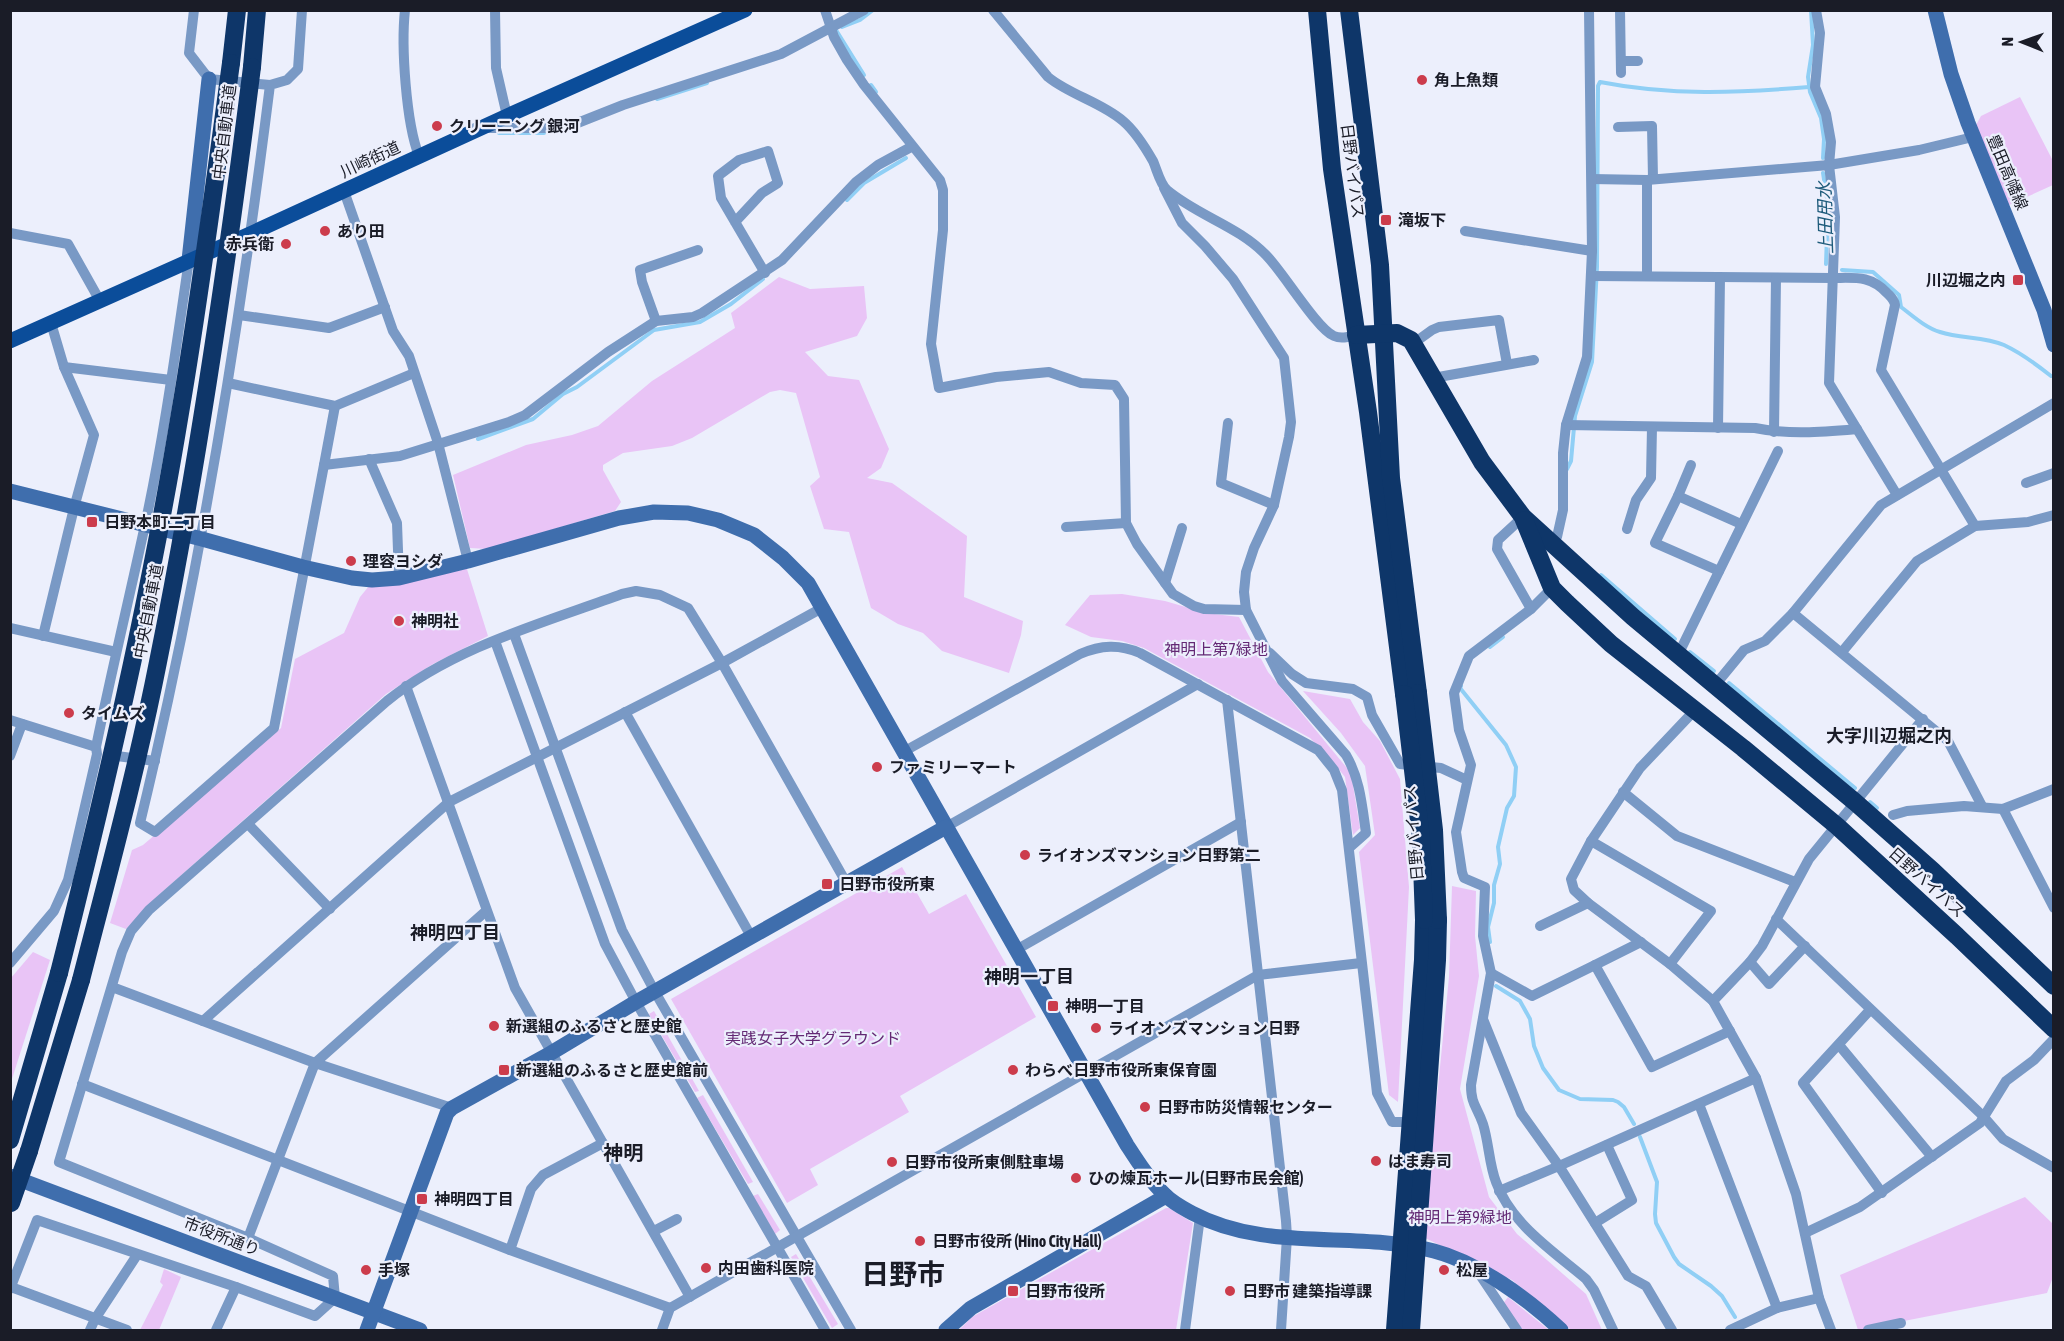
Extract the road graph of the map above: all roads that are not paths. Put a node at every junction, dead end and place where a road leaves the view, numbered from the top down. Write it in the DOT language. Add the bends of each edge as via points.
graph roads {
  1 [pos="194,10"];
  2 [pos="237,10"];
  3 [pos="257,10"];
  4 [pos="302,10"];
  5 [pos="405,10"];
  6 [pos="495,10"];
  7 [pos="745,10"];
  8 [pos="825,10"];
  9 [pos="864,10"];
  10 [pos="993,10"];
  11 [pos="1317,10"];
  12 [pos="1349,10"];
  13 [pos="1588,10"];
  14 [pos="1620,10"];
  15 [pos="1816,10"];
  16 [pos="1935,10"];
  17 [pos="831,27"];
  18 [pos="1621,61"];
  19 [pos="1638,62"];
  20 [pos="1621,73"];
  21 [pos="209,79"];
  22 [pos="270,85"];
  23 [pos="507,116"];
  24 [pos="1618,127"];
  25 [pos="483,128"];
  26 [pos="1973,137"];
  27 [pos="912,147"];
  28 [pos="419,156"];
  29 [pos="1829,165"];
  30 [pos="1592,179"];
  31 [pos="1650,180"];
  32 [pos="1164,188"];
  33 [pos="344,191"];
  34 [pos="735,222"];
  35 [pos="1465,231"];
  36 [pos="10,233"];
  37 [pos="252,233"];
  38 [pos="698,250"];
  39 [pos="1592,251"];
  40 [pos="189,260"];
  41 [pos="765,273"];
  42 [pos="1592,276"];
  43 [pos="1647,276"];
  44 [pos="1720,277"];
  45 [pos="1776,278"];
  46 [pos="1832,278"];
  47 [pos="100,301"];
  48 [pos="385,307"];
  49 [pos="239,315"];
  50 [pos="656,321"];
  51 [pos="51,323"];
  52 [pos="1382,333"];
  53 [pos="1356,335"];
  54 [pos="10,341"];
  55 [pos="1414,343"];
  56 [pos="2054,345"];
  57 [pos="1534,360"];
  58 [pos="1507,364"];
  59 [pos="64,367"];
  60 [pos="414,373"];
  61 [pos="1433,378"];
  62 [pos="171,380"];
  63 [pos="228,383"];
  64 [pos="2054,404"];
  65 [pos="336,406"];
  66 [pos="1228,423"];
  67 [pos="1566,425"];
  68 [pos="1652,427"];
  69 [pos="1718,428"];
  70 [pos="1857,429"];
  71 [pos="1774,432"];
  72 [pos="438,443"];
  73 [pos="1778,451"];
  74 [pos="369,459"];
  75 [pos="324,465"];
  76 [pos="1691,465"];
  77 [pos="1942,469"];
  78 [pos="2054,473"];
  79 [pos="2026,483"];
  80 [pos="10,491"];
  81 [pos="1898,495"];
  82 [pos="1678,496"];
  83 [pos="1274,505"];
  84 [pos="74,508"];
  85 [pos="2054,514"];
  86 [pos="1523,517"];
  87 [pos="1126,524"];
  88 [pos="1741,524"];
  89 [pos="145,525"];
  90 [pos="1975,526"];
  91 [pos="1066,527"];
  92 [pos="1182,528"];
  93 [pos="1627,529"];
  94 [pos="202,539"];
  95 [pos="1552,541"];
  96 [pos="468,561"];
  97 [pos="303,567"];
  98 [pos="1719,571"];
  99 [pos="399,578"];
  100 [pos="1165,583"];
  101 [pos="1552,588"];
  102 [pos="822,608"];
  103 [pos="1532,609"];
  104 [pos="1246,610"];
  105 [pos="1793,613"];
  106 [pos="10,628"];
  107 [pos="514,634"];
  108 [pos="43,636"];
  109 [pos="495,641"];
  110 [pos="1266,648"];
  111 [pos="116,652"];
  112 [pos="1842,652"];
  113 [pos="1678,655"];
  114 [pos="722,663"];
  115 [pos="1198,684"];
  116 [pos="1716,684"];
  117 [pos="406,687"];
  118 [pos="1411,694"];
  119 [pos="1227,700"];
  120 [pos="1695,710"];
  121 [pos="625,712"];
  122 [pos="1923,719"];
  123 [pos="10,720"];
  124 [pos="22,724"];
  125 [pos="556,748"];
  126 [pos="96,751"];
  127 [pos="903,752"];
  128 [pos="10,756"];
  129 [pos="537,757"];
  130 [pos="155,761"];
  131 [pos="1467,780"];
  132 [pos="2054,789"];
  133 [pos="1623,792"];
  134 [pos="449,802"];
  135 [pos="1855,802"];
  136 [pos="1982,806"];
  137 [pos="2003,809"];
  138 [pos="1893,815"];
  139 [pos="1241,822"];
  140 [pos="248,824"];
  141 [pos="1837,826"];
  142 [pos="946,827"];
  143 [pos="1591,841"];
  144 [pos="1349,848"];
  145 [pos="1795,882"];
  146 [pos="847,884"];
  147 [pos="1588,903"];
  148 [pos="2054,908"];
  149 [pos="330,909"];
  150 [pos="486,911"];
  151 [pos="1776,918"];
  152 [pos="1431,920"];
  153 [pos="1540,926"];
  154 [pos="752,938"];
  155 [pos="1641,942"];
  156 [pos="1804,946"];
  157 [pos="1016,950"];
  158 [pos="1750,962"];
  159 [pos="10,963"];
  160 [pos="1361,963"];
  161 [pos="1670,964"];
  162 [pos="1595,965"];
  163 [pos="1491,973"];
  164 [pos="1258,975"];
  165 [pos="2054,986"];
  166 [pos="112,987"];
  167 [pos="655,992"];
  168 [pos="1713,1001"];
  169 [pos="636,1002"];
  170 [pos="1870,1010"];
  171 [pos="1483,1018"];
  172 [pos="203,1021"];
  173 [pos="2054,1029"];
  174 [pos="1730,1031"];
  175 [pos="2054,1039"];
  176 [pos="1839,1045"];
  177 [pos="551,1053"];
  178 [pos="315,1063"];
  179 [pos="1085,1072"];
  180 [pos="1756,1078"];
  181 [pos="82,1084"];
  182 [pos="1699,1104"];
  183 [pos="452,1108"];
  184 [pos="1983,1116"];
  185 [pos="1411,1122"];
  186 [pos="10,1140"];
  187 [pos="603,1143"];
  188 [pos="1607,1145"];
  189 [pos="1932,1157"];
  190 [pos="277,1160"];
  191 [pos="1559,1166"];
  192 [pos="2054,1168"];
  193 [pos="10,1176"];
  194 [pos="1499,1191"];
  195 [pos="1882,1193"];
  196 [pos="1166,1196"];
  197 [pos="11,1204"];
  198 [pos="412,1212"];
  199 [pos="1200,1217"];
  200 [pos="677,1219"];
  201 [pos="1595,1223"];
  202 [pos="654,1232"];
  203 [pos="1805,1233"];
  204 [pos="796,1237"];
  205 [pos="1287,1237"];
  206 [pos="248,1238"];
  207 [pos="1409,1246"];
  208 [pos="778,1248"];
  209 [pos="510,1250"];
  210 [pos="137,1255"];
  211 [pos="1475,1269"];
  212 [pos="236,1287"];
  213 [pos="11,1288"];
  214 [pos="690,1297"];
  215 [pos="334,1298"];
  216 [pos="1820,1298"];
  217 [pos="670,1308"];
  218 [pos="1777,1308"];
  219 [pos="374,1313"];
  220 [pos="95,1319"];
  221 [pos="1901,1323"];
  222 [pos="90,1330"];
  223 [pos="127,1330"];
  224 [pos="216,1330"];
  225 [pos="367,1330"];
  226 [pos="420,1330"];
  227 [pos="662,1330"];
  228 [pos="825,1330"];
  229 [pos="851,1330"];
  230 [pos="946,1330"];
  231 [pos="1185,1330"];
  232 [pos="1281,1330"];
  233 [pos="1395,1330"];
  234 [pos="1410,1330"];
  235 [pos="1517,1330"];
  236 [pos="1561,1330"];
  237 [pos="1613,1330"];
  238 [pos="1672,1330"];
  239 [pos="1730,1330"];
  240 [pos="1831,1330"];
  241 [pos="1868,1330"];
  1 -- 21 [label="street" via="189,53"];
  2 -- 186 [label="highway, 中央自動車道, bridge" via="180,414 147,591 100,812 35,1061"];
  3 -- 197 [label="highway, 中央自動車道, bridge" via="231,235 200,436 162,641 129,793 81,980"];
  4 -- 22 [label="street" via="298,69 287,80"];
  5 -- 28 [label="street" via="402,31 406,81 413,141"];
  6 -- 23 [label="street" via="496,68"];
  7 -- 23 [label="main road, 川崎街道"];
  8 -- 17 [label="street"];
  9 -- 17 [label="street"];
  10 -- 32 [label="street" via="1048,77 1124,121 1153,161"];
  11 -- 53 [label="highway, 日野バイパス" via="1332,169"];
  12 -- 52 [label="highway, 日野バイパス" via="1376,225"];
  13 -- 30 [label="street"];
  14 -- 18 [label="street"];
  15 -- 29 [label="street" via="1820,33 1815,87 1826,114 1831,142"];
  16 -- 26 [label="street, 豊田高幡線" via="1951,74"];
  17 -- 25 [label="street" via="781,54 575,124"];
  17 -- 27 [label="street" via="858,77"];
  18 -- 19 [label="street"];
  18 -- 20 [label="street"];
  21 -- 22 [label="street"];
  21 -- 40 [label="street"];
  22 -- 37 [label="street"];
  23 -- 25 [label="main road, 川崎街道"];
  24 -- 31 [label="street" via="1652,126"];
  25 -- 28 [label="main road, 川崎街道"];
  26 -- 29 [label="street"];
  26 -- 56 [label="street, 豊田高幡線" via="2044,310"];
  27 -- 41 [label="street" via="856,182"];
  27 -- 87 [label="street" via="940,180 943,190 943,230 931,344 939,388 996,376 1049,372 1081,383 1115,385 1124,399"];
  28 -- 33 [label="main road, 川崎街道"];
  29 -- 31 [label="street"];
  29 -- 46 [label="street" via="1835,218"];
  30 -- 31 [label="street"];
  30 -- 39 [label="street"];
  31 -- 43 [label="street"];
  32 -- 53 [label="street" via="1255,244 1327,332 1342,338"];
  32 -- 83 [label="street" via="1182,223 1233,279 1284,358 1291,422"];
  33 -- 37 [label="main road, 川崎街道"];
  33 -- 48 [label="street"];
  34 -- 34 [label="street" via="721,198 718,176 739,160 768,151 778,183 762,193"];
  34 -- 41 [label="street"];
  35 -- 39 [label="street"];
  36 -- 47 [label="street" via="68,244"];
  37 -- 40 [label="main road, 川崎街道"];
  37 -- 49 [label="street"];
  38 -- 50 [label="street" via="640,270"];
  39 -- 42 [label="street"];
  40 -- 47 [label="main road, 川崎街道"];
  40 -- 62 [label="street"];
  41 -- 50 [label="street" via="693,317"];
  42 -- 43 [label="street"];
  42 -- 67 [label="street" via="1587,357"];
  43 -- 44 [label="street"];
  44 -- 45 [label="street"];
  44 -- 69 [label="street"];
  45 -- 46 [label="street"];
  45 -- 71 [label="street"];
  46 -- 70 [label="street" via="1829,383"];
  46 -- 77 [label="street" via="1874,281 1894,299 1881,370"];
  47 -- 51 [label="main road, 川崎街道"];
  48 -- 49 [label="street" via="329,328"];
  48 -- 60 [label="street"];
  49 -- 63 [label="street"];
  50 -- 72 [label="street" via="525,415"];
  51 -- 54 [label="main road, 川崎街道"];
  51 -- 59 [label="street"];
  52 -- 53 [label="highway"];
  52 -- 55 [label="highway" via="1403,335"];
  52 -- 118 [label="highway, 日野バイパス"];
  53 -- 118 [label="highway, 日野バイパス"];
  55 -- 58 [label="street" via="1439,327 1499,320"];
  55 -- 61 [label="highway, 日野バイパス"];
  57 -- 58 [label="street"];
  58 -- 61 [label="street"];
  59 -- 62 [label="street"];
  59 -- 84 [label="street" via="94,435"];
  60 -- 65 [label="street"];
  60 -- 72 [label="street"];
  61 -- 86 [label="highway, 日野バイパス" via="1482,462"];
  62 -- 89 [label="street"];
  63 -- 65 [label="street"];
  63 -- 94 [label="street"];
  64 -- 77 [label="street"];
  65 -- 75 [label="street"];
  66 -- 83 [label="street" via="1221,483"];
  67 -- 68 [label="street"];
  67 -- 95 [label="street" via="1563,510 1557,537"];
  68 -- 69 [label="street"];
  68 -- 93 [label="street" via="1651,478 1636,500"];
  69 -- 71 [label="street"];
  70 -- 71 [label="street"];
  70 -- 81 [label="street"];
  72 -- 74 [label="street" via="400,456"];
  72 -- 96 [label="street"];
  73 -- 88 [label="street"];
  74 -- 75 [label="street"];
  74 -- 99 [label="street" via="397,523"];
  75 -- 97 [label="street"];
  76 -- 82 [label="street"];
  77 -- 81 [label="street"];
  77 -- 90 [label="street"];
  78 -- 79 [label="street"];
  80 -- 84 [label="street"];
  81 -- 105 [label="street" via="1881,505"];
  82 -- 88 [label="street"];
  82 -- 98 [label="street" via="1655,543"];
  83 -- 104 [label="street" via="1246,572"];
  84 -- 89 [label="street"];
  84 -- 108 [label="street"];
  85 -- 90 [label="street" via="2028,522"];
  86 -- 95 [label="highway, 日野バイパス"];
  86 -- 101 [label="highway, 日野バイパス"];
  86 -- 103 [label="street" via="1498,540 1497,549"];
  87 -- 91 [label="street"];
  87 -- 100 [label="street"];
  88 -- 98 [label="street"];
  89 -- 94 [label="street"];
  89 -- 111 [label="street"];
  90 -- 112 [label="street" via="1917,561"];
  92 -- 100 [label="street"];
  94 -- 97 [label="street"];
  94 -- 130 [label="street"];
  95 -- 113 [label="highway, 日野バイパス"];
  96 -- 99 [label="street"];
  96 -- 102 [label="street" via="619,518 688,513 754,535 808,583"];
  97 -- 99 [label="street" via="352,578"];
  97 -- 130 [label="street" via="274,728 155,832 140,823"];
  98 -- 113 [label="street"];
  100 -- 104 [label="street" via="1173,594 1194,606"];
  101 -- 103 [label="street"];
  101 -- 120 [label="highway, 日野バイパス" via="1611,644"];
  102 -- 114 [label="street"];
  102 -- 127 [label="street"];
  103 -- 131 [label="street" via="1469,656 1462,671 1454,693 1459,730 1471,765"];
  104 -- 110 [label="street"];
  105 -- 112 [label="street"];
  105 -- 116 [label="street" via="1765,641 1744,650"];
  106 -- 108 [label="street"];
  107 -- 109 [label="street"];
  107 -- 114 [label="street" via="636,591 660,595 688,608"];
  107 -- 125 [label="street"];
  108 -- 111 [label="street"];
  109 -- 117 [label="street" via="471,650"];
  109 -- 129 [label="street"];
  110 -- 131 [label="street" via="1306,683 1353,689 1367,697 1372,715 1400,764 1441,768"];
  110 -- 144 [label="street" via="1282,681 1354,768 1366,833"];
  111 -- 126 [label="street"];
  112 -- 122 [label="street"];
  113 -- 116 [label="highway, 日野バイパス"];
  114 -- 121 [label="street"];
  114 -- 146 [label="street"];
  115 -- 119 [label="street"];
  115 -- 127 [label="street" via="1128,648 1093,648"];
  115 -- 142 [label="street"];
  116 -- 135 [label="highway, 日野バイパス"];
  117 -- 134 [label="street"];
  117 -- 140 [label="street"];
  118 -- 152 [label="highway, 日野バイパス, bridge"];
  119 -- 139 [label="street"];
  119 -- 144 [label="street" via="1304,741 1328,761 1342,790"];
  120 -- 133 [label="street" via="1640,768"];
  120 -- 141 [label="highway, 日野バイパス"];
  121 -- 125 [label="street"];
  121 -- 154 [label="street"];
  122 -- 135 [label="street"];
  122 -- 136 [label="street" via="1948,741"];
  123 -- 124 [label="street"];
  124 -- 126 [label="street"];
  124 -- 128 [label="street"];
  125 -- 129 [label="street"];
  125 -- 167 [label="street" via="622,930"];
  126 -- 130 [label="street"];
  126 -- 159 [label="street" via="68,880 54,911"];
  127 -- 142 [label="street"];
  129 -- 134 [label="street"];
  129 -- 169 [label="street" via="605,944"];
  131 -- 163 [label="street" via="1456,832 1464,878 1485,887 1483,936"];
  132 -- 137 [label="street"];
  133 -- 143 [label="street"];
  133 -- 145 [label="street" via="1677,836"];
  134 -- 149 [label="street"];
  134 -- 150 [label="street"];
  135 -- 141 [label="street"];
  135 -- 165 [label="highway, 日野バイパス" via="1933,870"];
  136 -- 137 [label="street"];
  136 -- 138 [label="street"];
  137 -- 148 [label="street"];
  139 -- 157 [label="street"];
  139 -- 164 [label="street"];
  140 -- 149 [label="street"];
  140 -- 166 [label="street" via="149,910 131,931"];
  141 -- 145 [label="street"];
  141 -- 173 [label="highway, 日野バイパス"];
  142 -- 146 [label="street"];
  142 -- 157 [label="street"];
  143 -- 147 [label="street" via="1571,879 1574,890"];
  143 -- 161 [label="street" via="1711,912"];
  144 -- 160 [label="street"];
  145 -- 151 [label="street"];
  146 -- 154 [label="street"];
  147 -- 153 [label="street"];
  147 -- 155 [label="street"];
  149 -- 172 [label="street"];
  150 -- 177 [label="street" via="515,988"];
  150 -- 178 [label="street"];
  151 -- 156 [label="street"];
  151 -- 158 [label="street"];
  152 -- 185 [label="highway, 日野バイパス"];
  152 -- 207 [label="highway, 日野バイパス" via="1437,960"];
  154 -- 167 [label="street"];
  155 -- 161 [label="street"];
  155 -- 162 [label="street"];
  156 -- 158 [label="street" via="1769,984"];
  156 -- 170 [label="street"];
  157 -- 179 [label="street"];
  158 -- 168 [label="street"];
  160 -- 164 [label="street"];
  160 -- 185 [label="street" via="1377,1093 1392,1122"];
  161 -- 168 [label="street"];
  162 -- 163 [label="street" via="1533,996"];
  162 -- 174 [label="street" via="1652,1067"];
  163 -- 171 [label="street"];
  164 -- 179 [label="street"];
  164 -- 205 [label="street"];
  166 -- 172 [label="street"];
  166 -- 181 [label="street"];
  167 -- 169 [label="street"];
  167 -- 204 [label="street"];
  168 -- 174 [label="street"];
  169 -- 177 [label="street"];
  169 -- 208 [label="street"];
  170 -- 176 [label="street"];
  170 -- 184 [label="street"];
  171 -- 191 [label="street" via="1521,1113"];
  171 -- 194 [label="street" via="1471,1099 1483,1123"];
  172 -- 178 [label="street"];
  174 -- 180 [label="street"];
  175 -- 184 [label="street" via="2006,1081"];
  176 -- 189 [label="street"];
  176 -- 195 [label="street" via="1803,1083"];
  177 -- 183 [label="street"];
  177 -- 187 [label="street"];
  178 -- 183 [label="street"];
  178 -- 190 [label="street"];
  179 -- 196 [label="street" via="1138,1162"];
  179 -- 204 [label="street"];
  180 -- 182 [label="street"];
  180 -- 203 [label="street" via="1796,1194"];
  181 -- 190 [label="street"];
  181 -- 206 [label="street" via="59,1162"];
  182 -- 188 [label="street"];
  182 -- 218 [label="street"];
  183 -- 198 [label="street"];
  184 -- 189 [label="street" via="1980,1123"];
  184 -- 192 [label="street" via="2003,1138"];
  185 -- 207 [label="highway, 日野バイパス"];
  187 -- 202 [label="street"];
  187 -- 209 [label="street" via="543,1175 531,1189"];
  188 -- 191 [label="street"];
  188 -- 201 [label="street" via="1632,1200"];
  189 -- 195 [label="street"];
  190 -- 198 [label="street"];
  190 -- 206 [label="street"];
  191 -- 194 [label="street"];
  191 -- 201 [label="street"];
  193 -- 215 [label="street, 市役所通り"];
  194 -- 237 [label="street" via="1522,1224 1586,1279"];
  195 -- 203 [label="street"];
  196 -- 199 [label="street"];
  196 -- 230 [label="street" via="971,1308"];
  198 -- 209 [label="street"];
  198 -- 219 [label="street"];
  199 -- 205 [label="street" via="1234,1230"];
  199 -- 231 [label="street"];
  200 -- 202 [label="street"];
  201 -- 238 [label="street" via="1628,1276 1646,1286"];
  202 -- 214 [label="street"];
  203 -- 216 [label="street"];
  204 -- 208 [label="street"];
  204 -- 229 [label="street"];
  205 -- 207 [label="street"];
  205 -- 232 [label="street"];
  206 -- 215 [label="street" via="333,1276"];
  207 -- 211 [label="street" via="1443,1254"];
  207 -- 233 [label="highway, 日野バイパス"];
  207 -- 234 [label="highway, 日野バイパス"];
  208 -- 214 [label="street"];
  208 -- 228 [label="street"];
  209 -- 217 [label="street"];
  210 -- 212 [label="street"];
  210 -- 213 [label="street" via="37,1220"];
  210 -- 220 [label="street"];
  211 -- 235 [label="street"];
  211 -- 236 [label="street" via="1530,1303"];
  212 -- 215 [label="street" via="315,1316"];
  212 -- 224 [label="street"];
  213 -- 220 [label="street"];
  214 -- 217 [label="street"];
  215 -- 219 [label="street, 市役所通り"];
  216 -- 218 [label="street"];
  216 -- 240 [label="street"];
  217 -- 227 [label="street"];
  218 -- 239 [label="street"];
  219 -- 225 [label="street"];
  219 -- 226 [label="street, 市役所通り"];
  220 -- 222 [label="street"];
  220 -- 223 [label="street"];
  221 -- 241 [label="street"];
}
